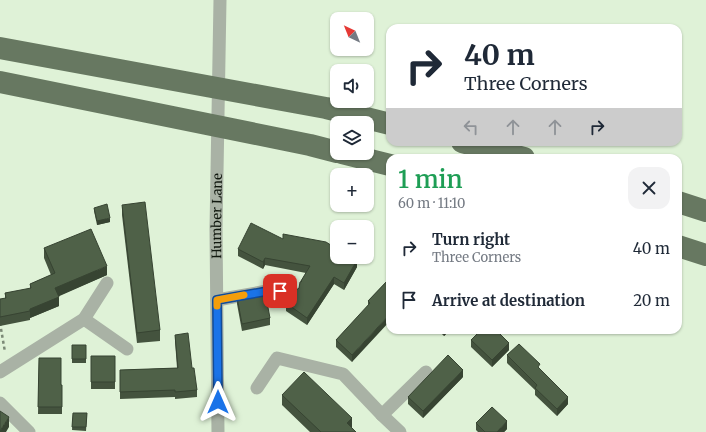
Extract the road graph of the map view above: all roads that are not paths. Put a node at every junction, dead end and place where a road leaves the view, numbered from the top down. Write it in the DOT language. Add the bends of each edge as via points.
graph roads {
  1 [pos="220,0"];
  2 [pos="0,48"];
  3 [pos="0,82"];
  4 [pos="386,123"];
  5 [pos="478,146"];
  6 [pos="330,150"];
  7 [pos="508,154"];
  8 [pos="370,160"];
  9 [pos="386,164"];
  10 [pos="682,203"];
  11 [pos="706,211"];
  12 [pos="682,247"];
  13 [pos="706,255"];
  14 [pos="107,283"];
  15 [pos="292,291"];
  16 [pos="217,300"];
  17 [pos="84,319"];
  18 [pos="127,349"];
  19 [pos="4,370"];
  20 [pos="426,372"];
  21 [pos="257,388"];
  22 [pos="0,403"];
  23 [pos="382,415"];
  24 [pos="29,432"];
  25 [pos="218,432"];
  26 [pos="400,432"];
  1 -- 16 [label="street, Humber Lane"];
  2 -- 4 [label="highway" via="326,108"];
  3 -- 6 [label="highway"];
  5 -- 7 [label="highway"];
  8 -- 9 [label="highway"];
  10 -- 11 [label="highway"];
  12 -- 13 [label="highway"];
  14 -- 17 [label="street"];
  15 -- 16 [label="street" via="268,291"];
  16 -- 25 [label="street, Humber Lane"];
  17 -- 18 [label="street"];
  17 -- 19 [label="street"];
  20 -- 23 [label="street"];
  21 -- 23 [label="street" via="277,358 343,374"];
  22 -- 24 [label="street"];
  23 -- 26 [label="street"];
}
